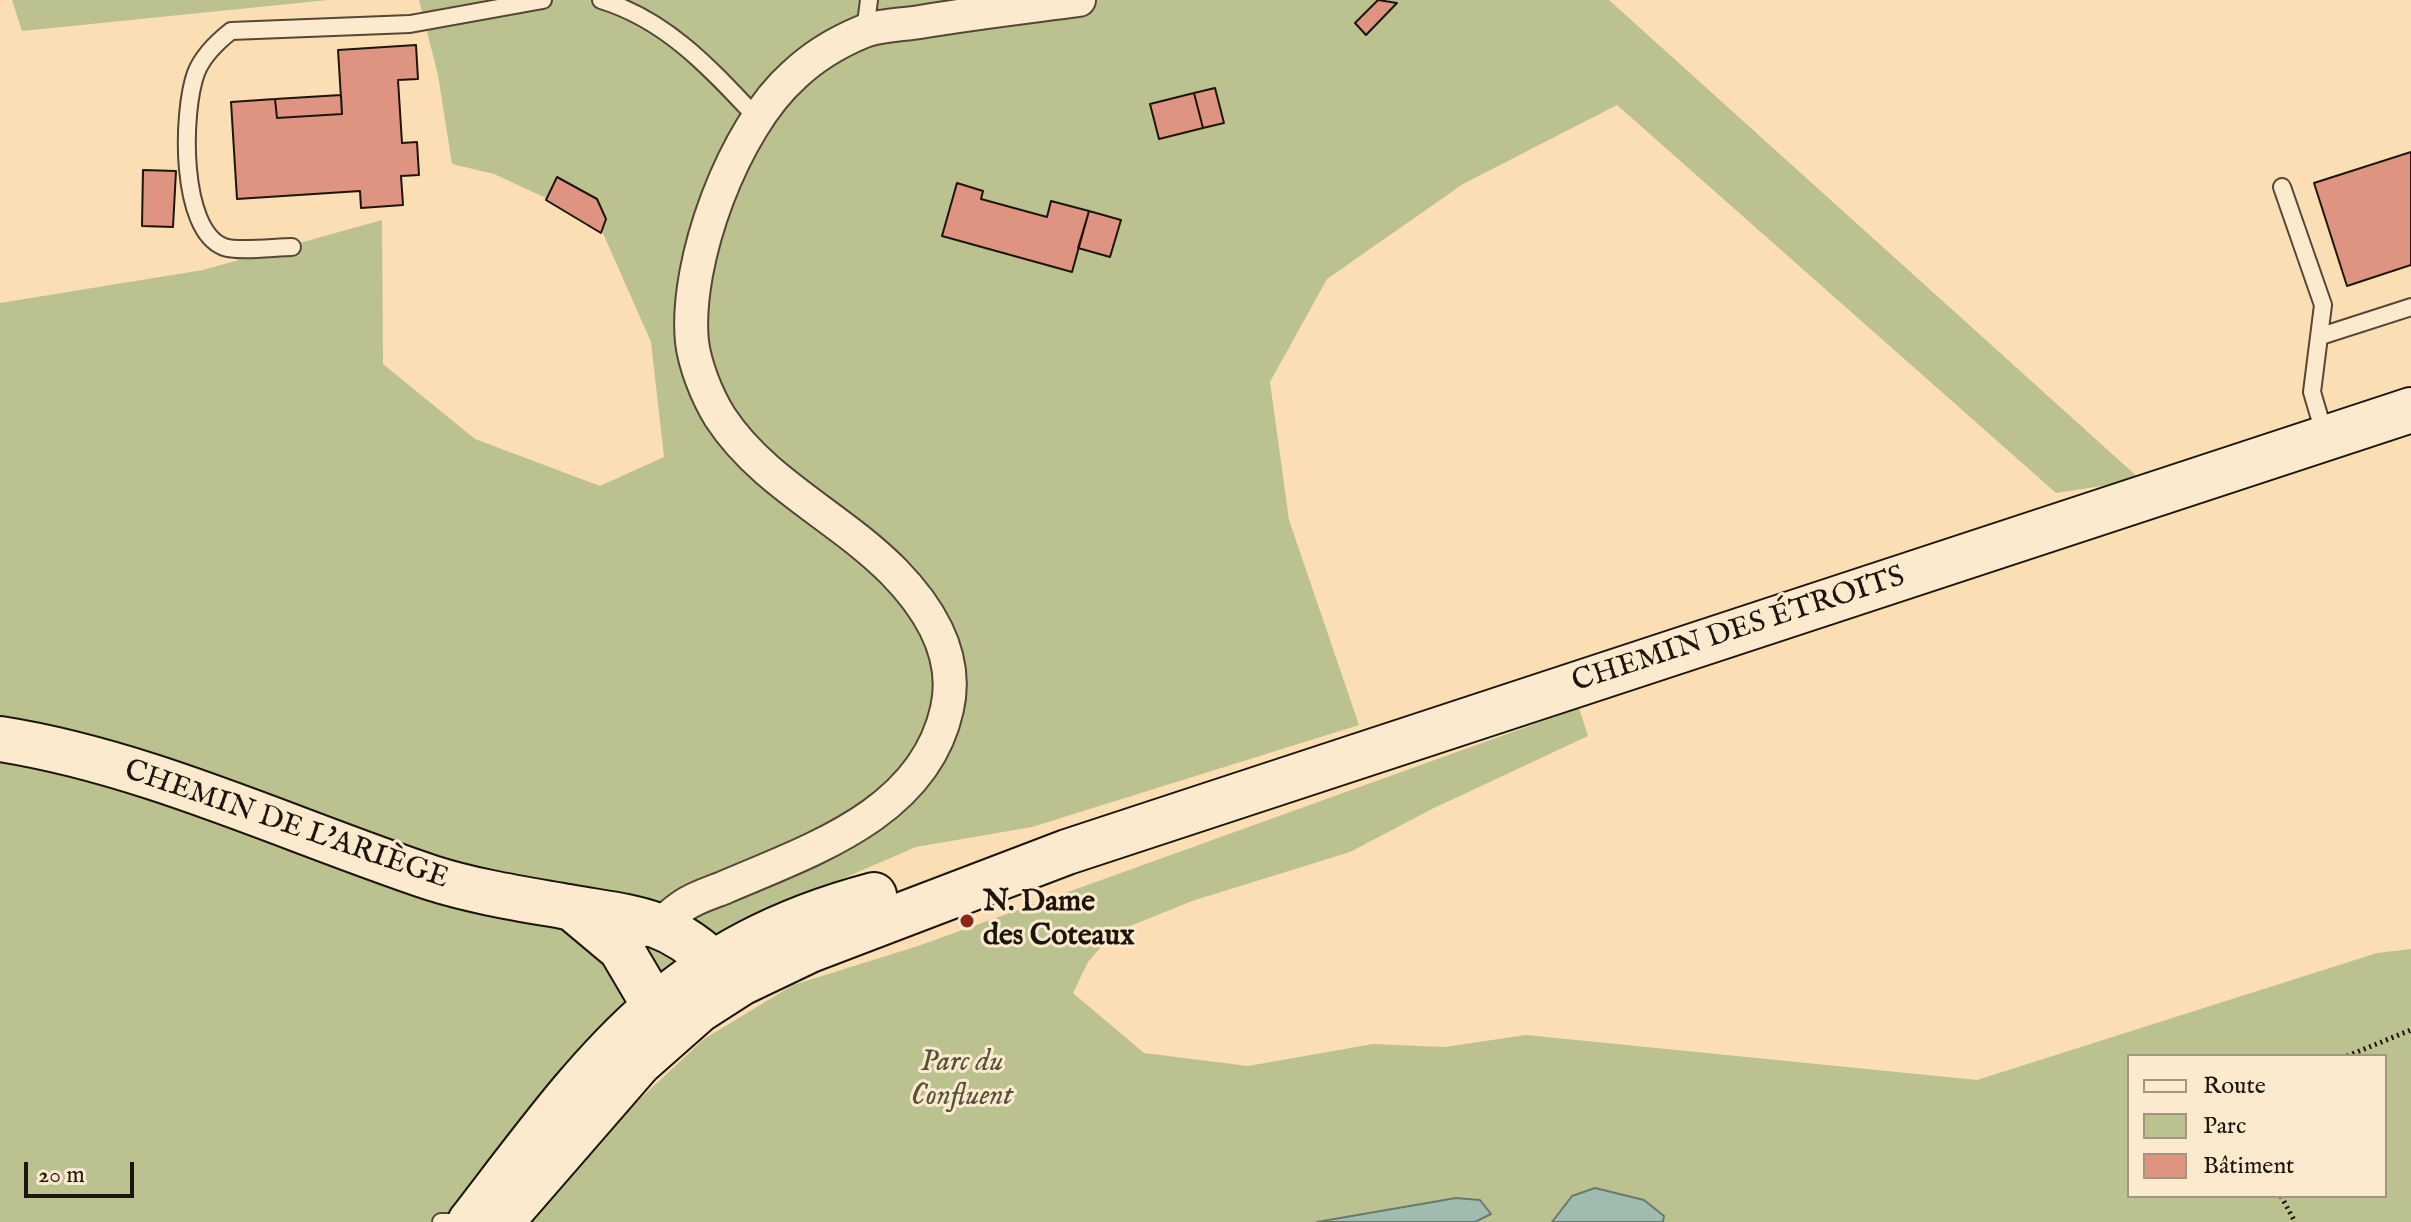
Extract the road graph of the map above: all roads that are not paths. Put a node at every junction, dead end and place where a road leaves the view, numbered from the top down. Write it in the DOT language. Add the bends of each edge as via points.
graph roads {
  1 [pos="543,0"];
  2 [pos="601,0"];
  3 [pos="1079,0"];
  4 [pos="867,16"];
  5 [pos="757,118"];
  6 [pos="2282,187"];
  7 [pos="292,247"];
  8 [pos="2411,307"];
  9 [pos="2321,336"];
  10 [pos="2411,410"];
  11 [pos="2325,438"];
  12 [pos="0,739"];
  13 [pos="1067,852"];
  14 [pos="572,908"];
  15 [pos="661,926"];
  16 [pos="621,949"];
  17 [pos="712,961"];
  18 [pos="654,1005"];
  19 [pos="699,1010"];
  20 [pos="441,1222"];
  21 [pos="467,1222"];
  22 [pos="501,1222"];
  1 -- 7 [label="lane" via="410,24 231,31 214,44 196,73 189,118 190,198 201,228 224,247"];
  2 -- 5 [label="lane" via="632,9 672,34"];
  3 -- 4 [label="street"];
  4 -- 5 [label="street" via="792,76"];
  5 -- 15 [label="street" via="728,176 693,286 692,342 701,375 720,416 744,446 894,573 931,617 944,645 949,698 942,733 926,764 899,794 809,853 684,905"];
  6 -- 9 [label="lane" via="2323,305"];
  8 -- 9 [label="lane"];
  9 -- 11 [label="lane" via="2312,392"];
  10 -- 11 [label="main road, CHEMIN DES ÉTROITS"];
  11 -- 13 [label="main road, CHEMIN DES ÉTROITS"];
  12 -- 14 [label="main road, CHEMIN DE L'ARIÈGE" via="79,757 221,801 433,878"];
  13 -- 17 [label="main road, CHEMIN DES ÉTROITS" via="868,897 766,933"];
  13 -- 19 [label="main road, CHEMIN DES ÉTROITS" via="810,950"];
  14 -- 15 [label="main road, CHEMIN DE L'ARIÈGE" via="626,914"];
  14 -- 16 [label="main road, CHEMIN DE L'ARIÈGE"];
  15 -- 16 [label="street" via="637,931"];
  15 -- 17 [label="main road, CHEMIN DE L'ARIÈGE"];
  16 -- 18 [label="main road, CHEMIN DE L'ARIÈGE"];
  17 -- 18 [label="main road, CHEMIN DES ÉTROITS"];
  17 -- 19 [label="main road" via="711,982"];
  18 -- 19 [label="main road"];
  18 -- 21 [label="main road, CHEMIN DES ÉTROITS" via="571,1090"];
  19 -- 22 [label="main road, CHEMIN DES ÉTROITS" via="609,1094"];
  20 -- 21 [label="lane"];
}
